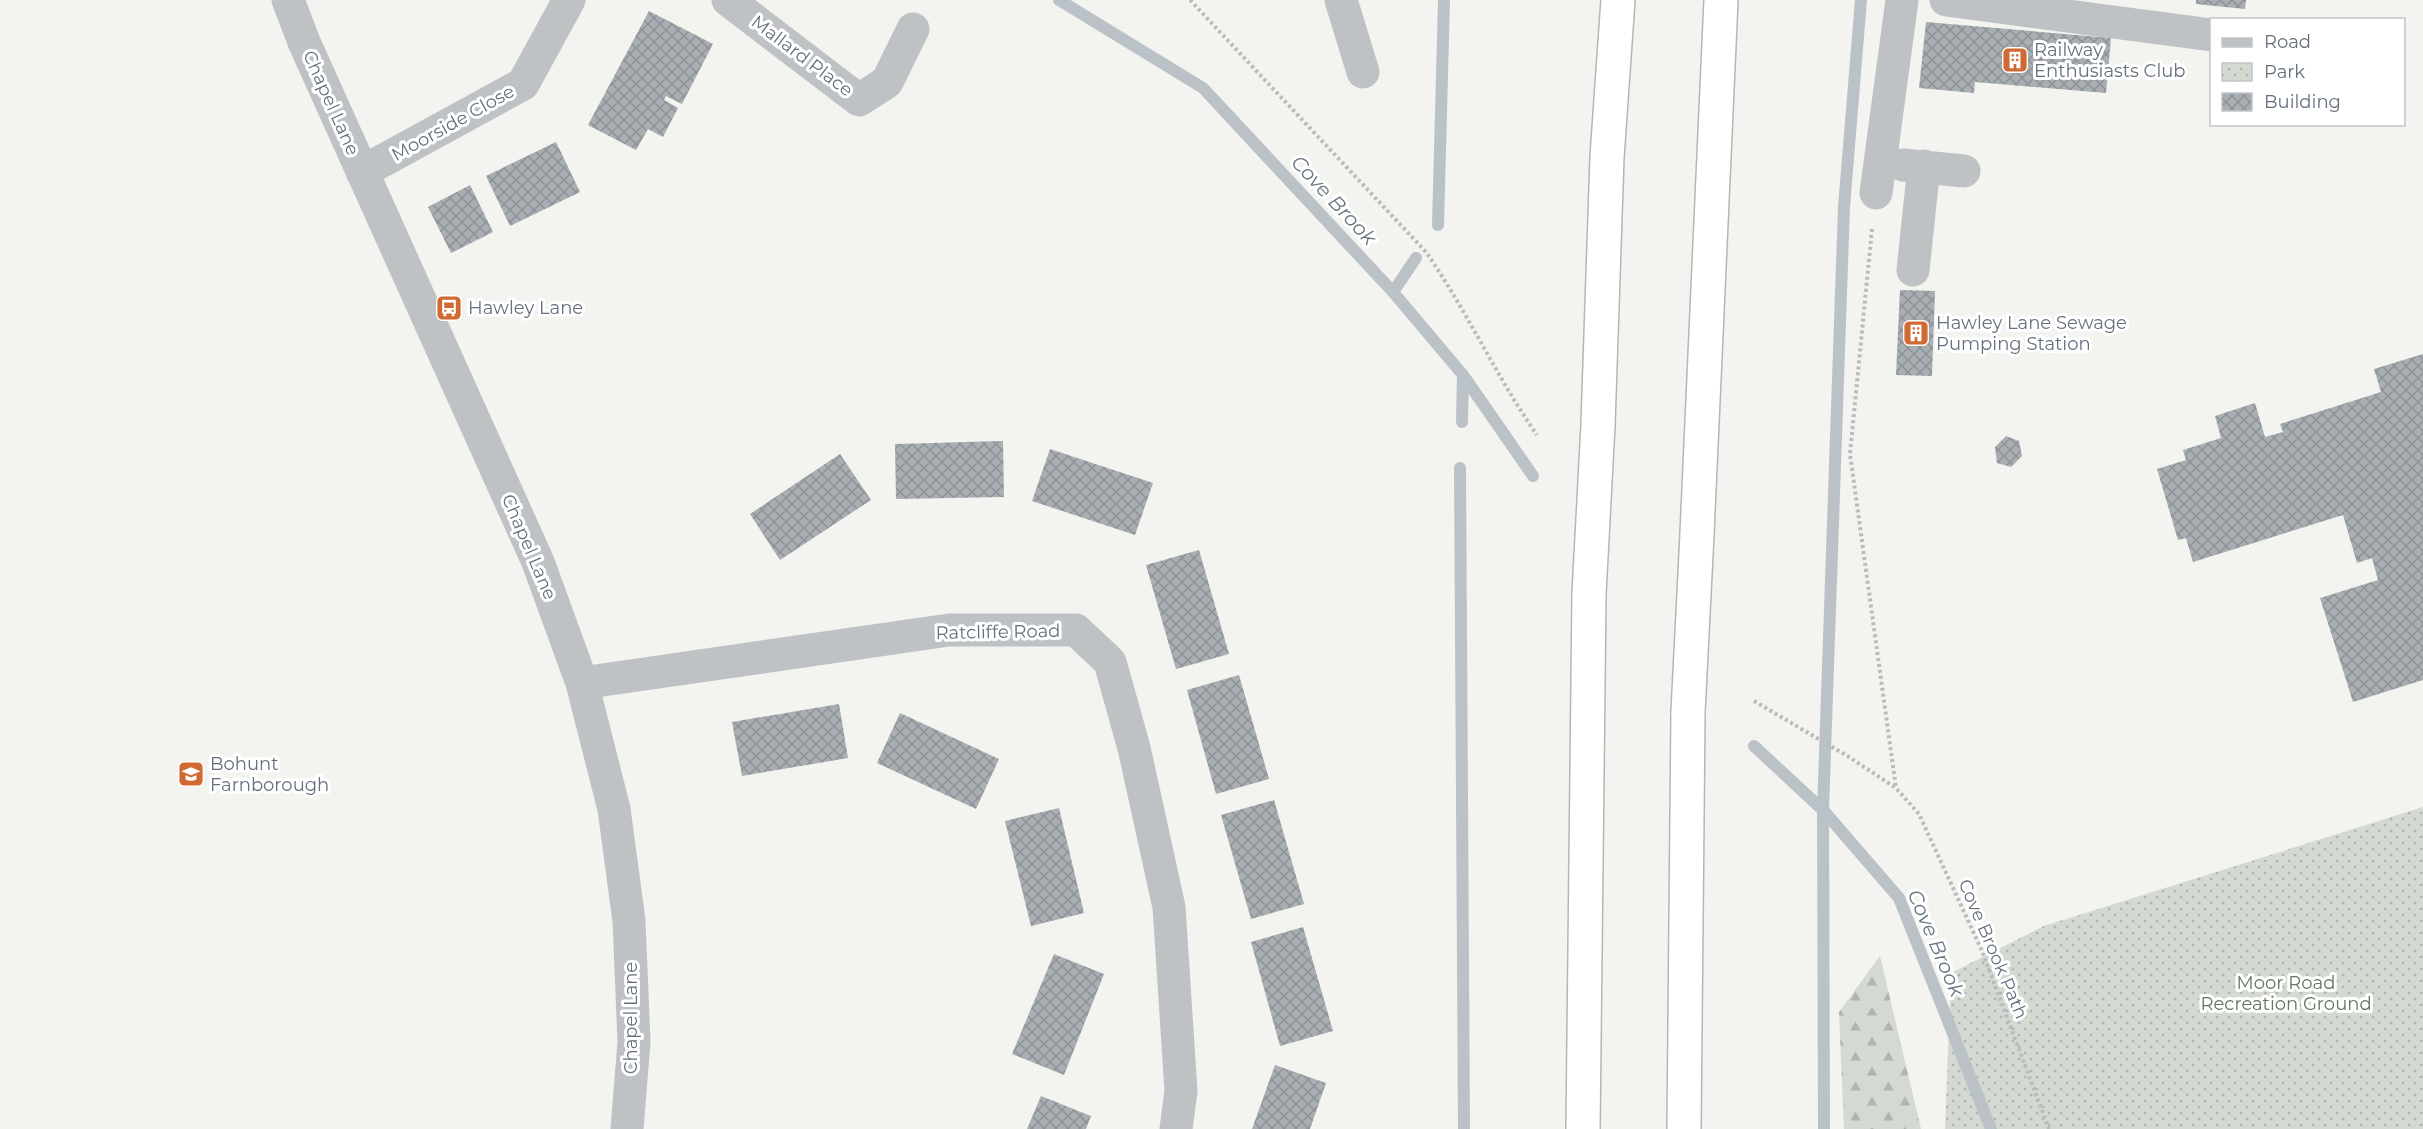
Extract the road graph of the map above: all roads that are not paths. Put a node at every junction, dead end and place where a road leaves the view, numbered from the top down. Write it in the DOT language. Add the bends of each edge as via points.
graph roads {
  1 [pos="288,0"];
  2 [pos="569,0"];
  3 [pos="728,0"];
  4 [pos="1341,0"];
  5 [pos="1604,0"];
  6 [pos="1618,0"];
  7 [pos="1721,0"];
  8 [pos="1902,0"];
  9 [pos="1946,0"];
  10 [pos="913,29"];
  11 [pos="2210,35"];
  12 [pos="1363,72"];
  13 [pos="1607,158"];
  14 [pos="1924,166"];
  15 [pos="1964,171"];
  16 [pos="362,172"];
  17 [pos="1913,270"];
  18 [pos="582,683"];
  19 [pos="627,1129"];
  20 [pos="1176,1129"];
  21 [pos="1583,1129"];
  22 [pos="1684,1129"];
  1 -- 16 [label="street, Chapel Lane"];
  2 -- 16 [label="street, Moorside Close" via="523,84"];
  3 -- 10 [label="street, Mallard Place" via="859,100 887,82"];
  4 -- 12 [label="street"];
  5 -- 13 [label="highway"];
  6 -- 13 [label="highway"];
  7 -- 22 [label="highway, bridge" via="1688,711"];
  8 -- 14 [label="street" via="1879,178"];
  9 -- 11 [label="street"];
  13 -- 21 [label="highway, bridge" via="1589,594"];
  14 -- 15 [label="street"];
  14 -- 17 [label="street"];
  16 -- 18 [label="street, Chapel Lane" via="538,562"];
  18 -- 19 [label="street, Chapel Lane" via="614,809 629,921 634,1042"];
  18 -- 20 [label="street, Ratcliffe Road" via="949,630 1076,630 1110,662 1134,748 1169,908 1181,1091"];
}
